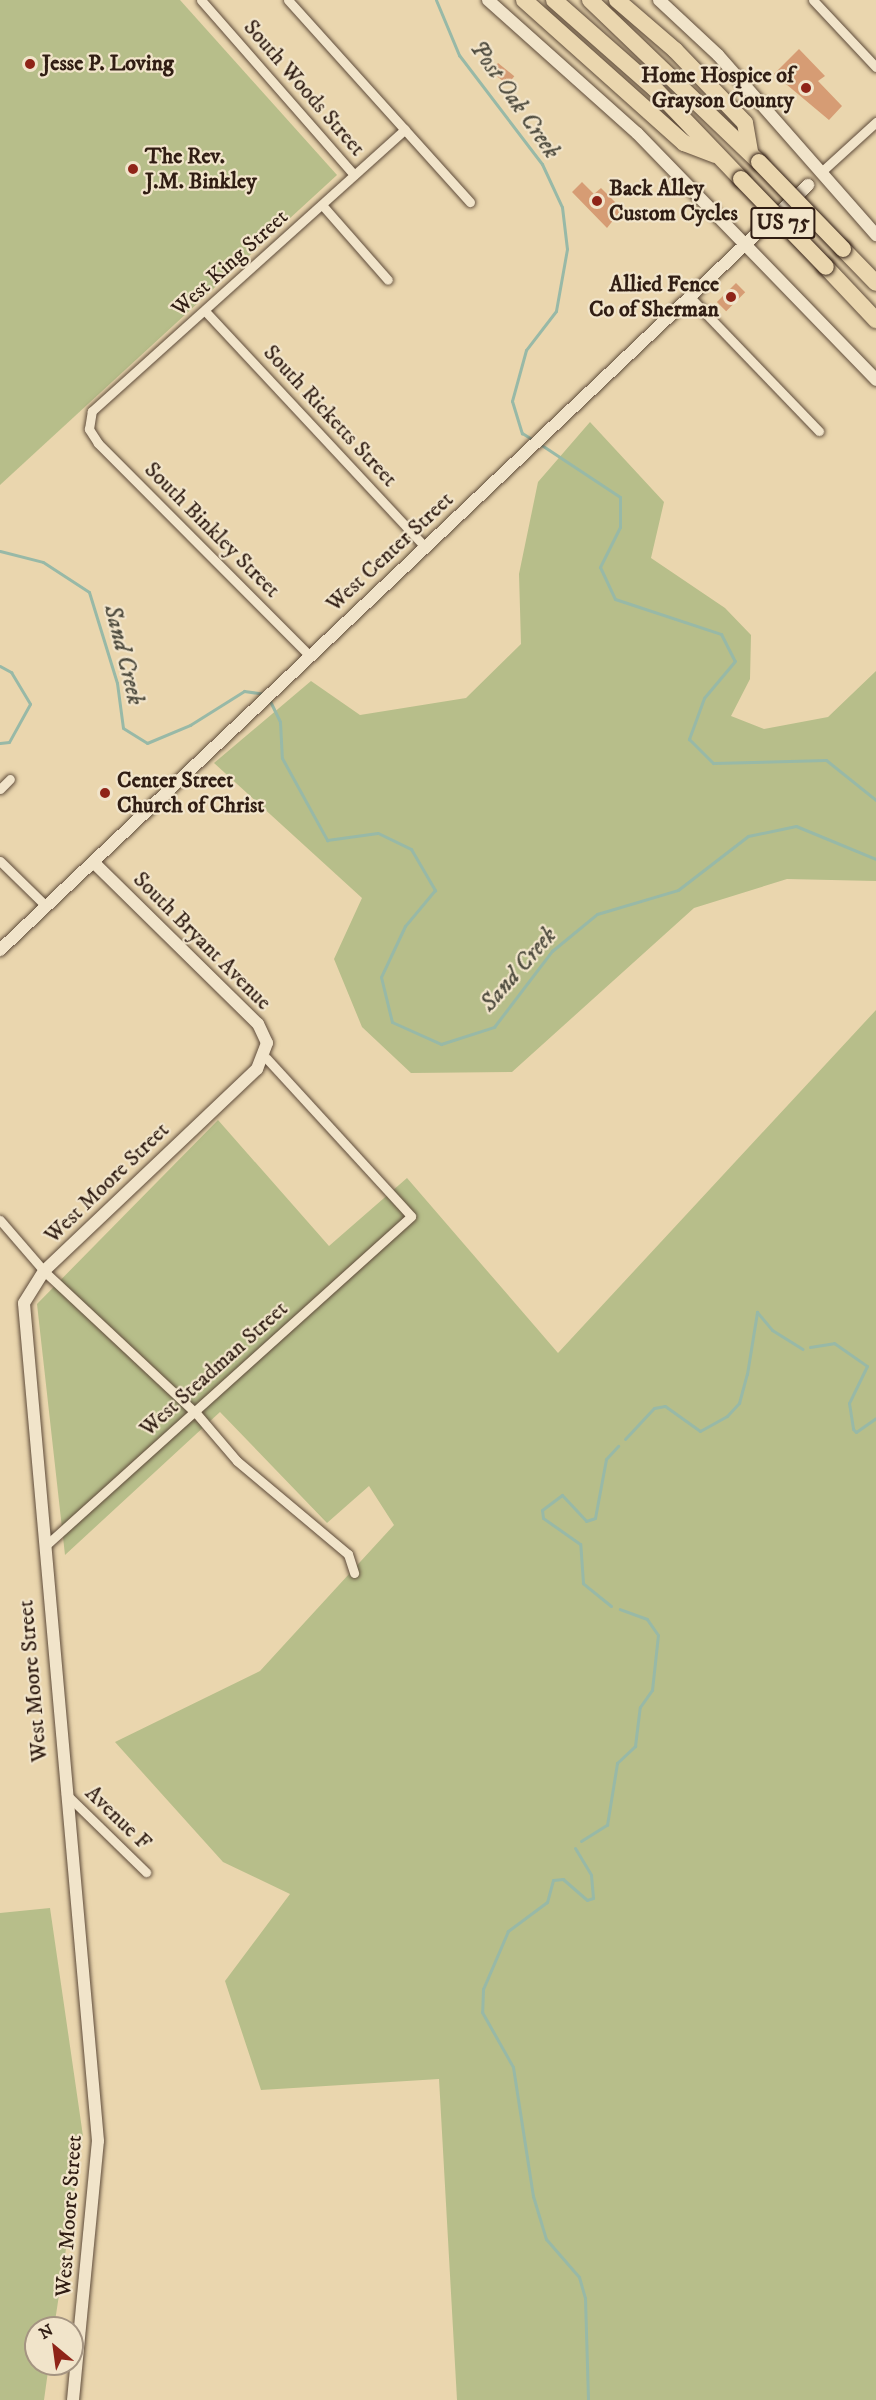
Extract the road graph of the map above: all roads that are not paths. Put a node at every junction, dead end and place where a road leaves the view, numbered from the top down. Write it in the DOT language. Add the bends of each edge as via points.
graph roads {
  1 [pos="201,0"];
  2 [pos="288,0"];
  3 [pos="488,0"];
  4 [pos="524,0"];
  5 [pos="554,0"];
  6 [pos="590,0"];
  7 [pos="617,0"];
  8 [pos="659,0"];
  9 [pos="813,0"];
  10 [pos="876,67"];
  11 [pos="876,122"];
  12 [pos="405,129"];
  13 [pos="719,157"];
  14 [pos="755,157"];
  15 [pos="354,174"];
  16 [pos="820,174"];
  17 [pos="808,185"];
  18 [pos="470,202"];
  19 [pos="323,206"];
  20 [pos="876,235"];
  21 [pos="746,243"];
  22 [pos="388,280"];
  23 [pos="876,283"];
  24 [pos="690,297"];
  25 [pos="207,312"];
  26 [pos="876,320"];
  27 [pos="876,380"];
  28 [pos="89,429"];
  29 [pos="819,431"];
  30 [pos="425,547"];
  31 [pos="310,656"];
  32 [pos="10,779"];
  33 [pos="0,789"];
  34 [pos="0,861"];
  35 [pos="93,862"];
  36 [pos="46,906"];
  37 [pos="0,950"];
  38 [pos="266,1058"];
  39 [pos="0,1220"];
  40 [pos="44,1271"];
  41 [pos="196,1413"];
  42 [pos="42,1549"];
  43 [pos="354,1573"];
  44 [pos="64,1792"];
  45 [pos="146,1872"];
  46 [pos="74,2400"];
  1 -- 15 [label="street, South Woods Street"];
  2 -- 12 [label="street"];
  3 -- 21 [label="street" via="637,132"];
  4 -- 13 [label="highway" via="684,143"];
  5 -- 13 [label="highway, US 75" via="655,89"];
  6 -- 14 [label="highway, US 75"];
  7 -- 14 [label="highway" via="675,50 745,123"];
  8 -- 16 [label="street" via="718,55"];
  9 -- 10 [label="street"];
  11 -- 16 [label="street"];
  12 -- 15 [label="street, West King Street"];
  12 -- 18 [label="street"];
  13 -- 26 [label="highway, US 75, bridge"];
  14 -- 23 [label="highway, US 75, bridge"];
  15 -- 19 [label="street, West King Street"];
  16 -- 20 [label="street"];
  17 -- 21 [label="street, West Center Street"];
  19 -- 22 [label="street"];
  19 -- 25 [label="street, West King Street"];
  21 -- 24 [label="street, West Center Street"];
  21 -- 27 [label="street"];
  24 -- 29 [label="street"];
  24 -- 30 [label="street, West Center Street"];
  25 -- 28 [label="street, West King Street" via="92,411"];
  25 -- 30 [label="street, South Ricketts Street"];
  28 -- 31 [label="street, South Binkley Street"];
  30 -- 31 [label="street, West Center Street"];
  31 -- 35 [label="street, West Center Street"];
  32 -- 33 [label="street"];
  34 -- 36 [label="street"];
  35 -- 36 [label="street, West Center Street"];
  35 -- 38 [label="street, South Bryant Avenue" via="258,1024 267,1043"];
  36 -- 37 [label="street, West Center Street"];
  38 -- 40 [label="street, West Moore Street"];
  38 -- 41 [label="street, West Steadman Street" via="411,1216"];
  39 -- 40 [label="street"];
  40 -- 41 [label="street"];
  40 -- 42 [label="street, West Moore Street" via="29,1290 23,1318"];
  41 -- 42 [label="street, West Steadman Street"];
  41 -- 43 [label="street" via="237,1461 348,1554"];
  42 -- 44 [label="street, West Moore Street"];
  44 -- 45 [label="street, Avenue F"];
  44 -- 46 [label="street, West Moore Street" via="98,2140"];
}
